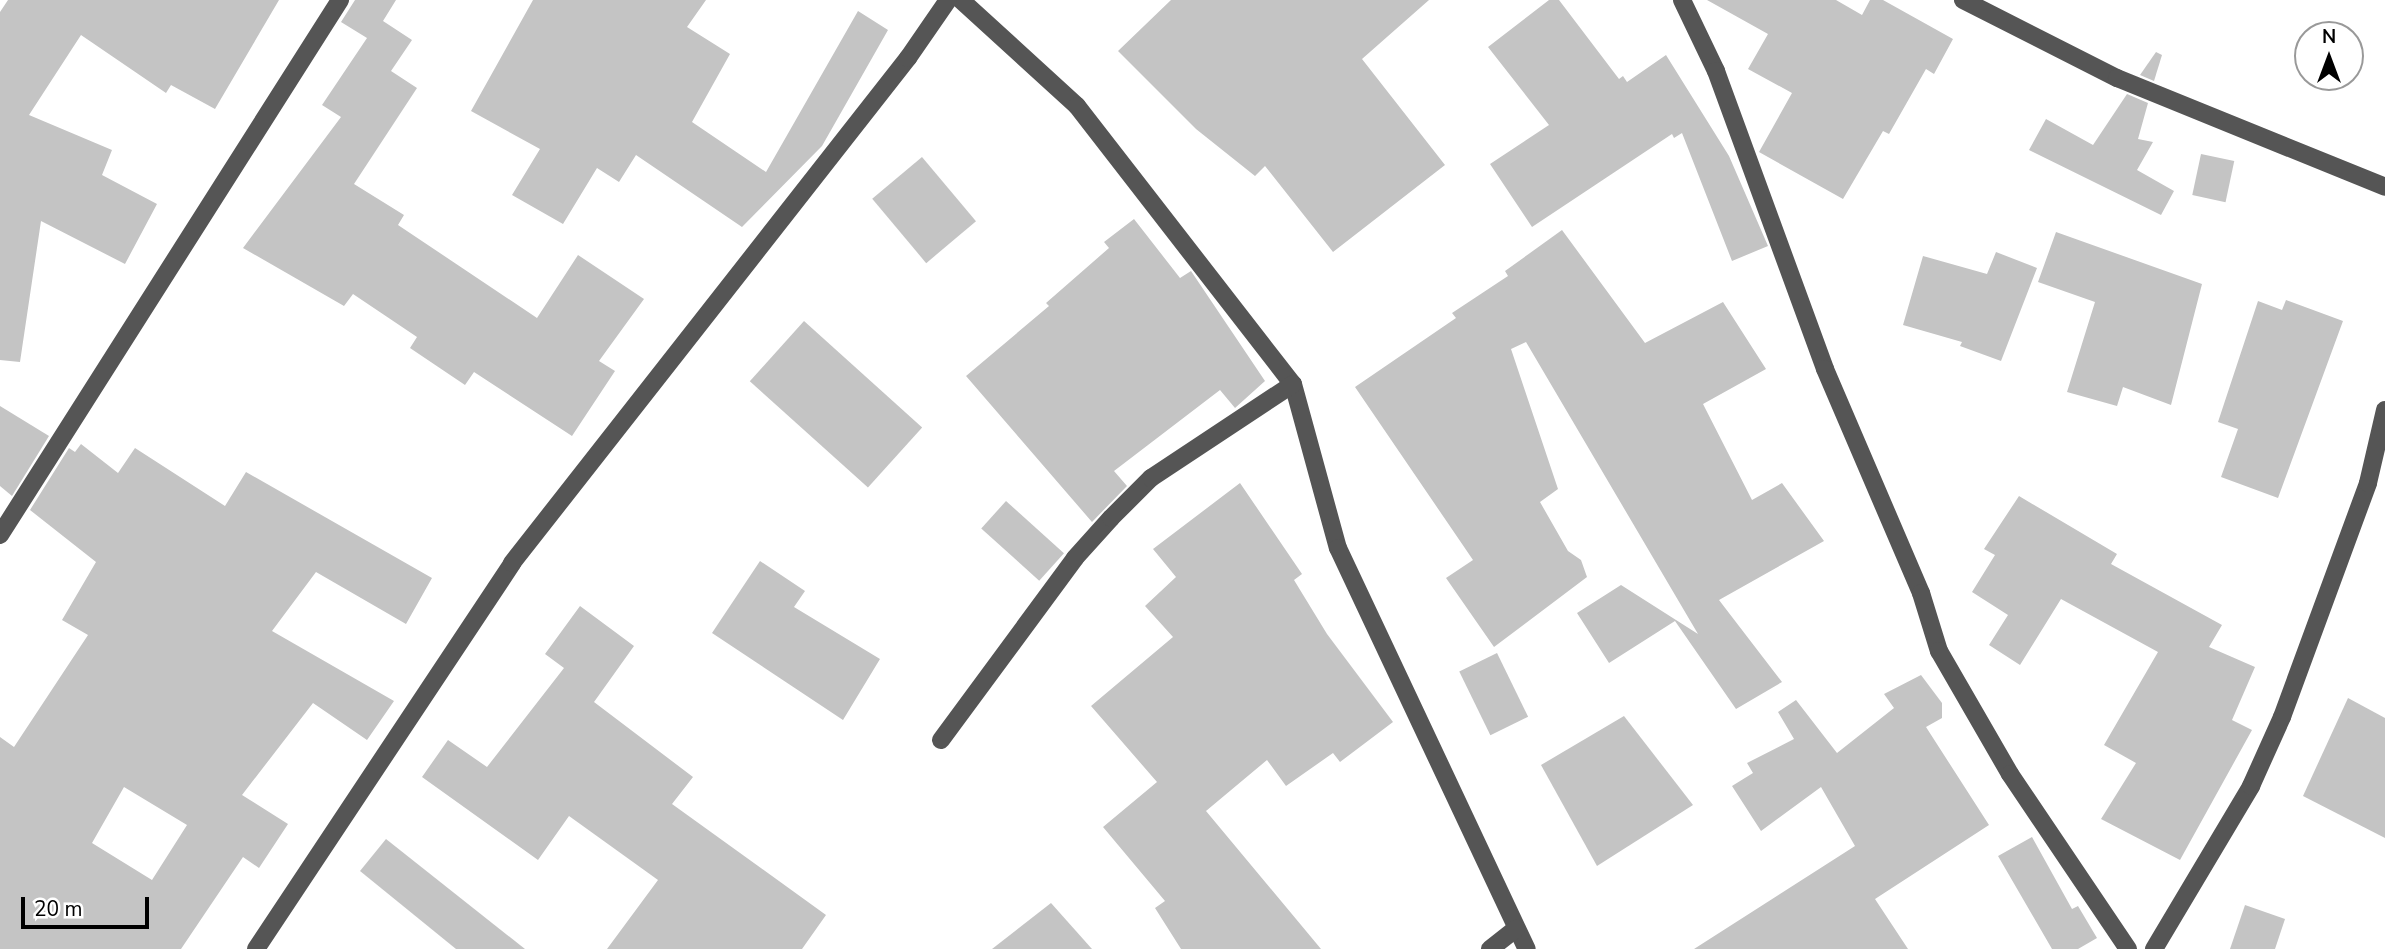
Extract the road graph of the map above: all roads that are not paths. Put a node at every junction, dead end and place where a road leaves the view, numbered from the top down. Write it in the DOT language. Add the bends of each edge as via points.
graph roads {
  1 [pos="340,0"];
  2 [pos="948,0"];
  3 [pos="961,0"];
  4 [pos="1682,0"];
  5 [pos="1962,0"];
  6 [pos="2385,187"];
  7 [pos="1293,384"];
  8 [pos="2385,410"];
  9 [pos="0,535"];
  10 [pos="941,740"];
  11 [pos="1517,929"];
  12 [pos="256,949"];
  13 [pos="1490,949"];
  14 [pos="1527,949"];
  15 [pos="2128,949"];
  16 [pos="2154,949"];
  1 -- 9 [label="street"];
  2 -- 12 [label="street" via="908,58 512,563"];
  3 -- 7 [label="street" via="1077,106"];
  4 -- 15 [label="street" via="1716,71 1825,369 1921,593 1939,651 2010,774"];
  5 -- 6 [label="street" via="2117,78"];
  7 -- 10 [label="street" via="1151,478 1111,518 1075,558"];
  7 -- 11 [label="street" via="1338,548"];
  8 -- 16 [label="street" via="2368,483 2282,717 2251,786"];
  11 -- 13 [label="street"];
  11 -- 14 [label="street"];
}
